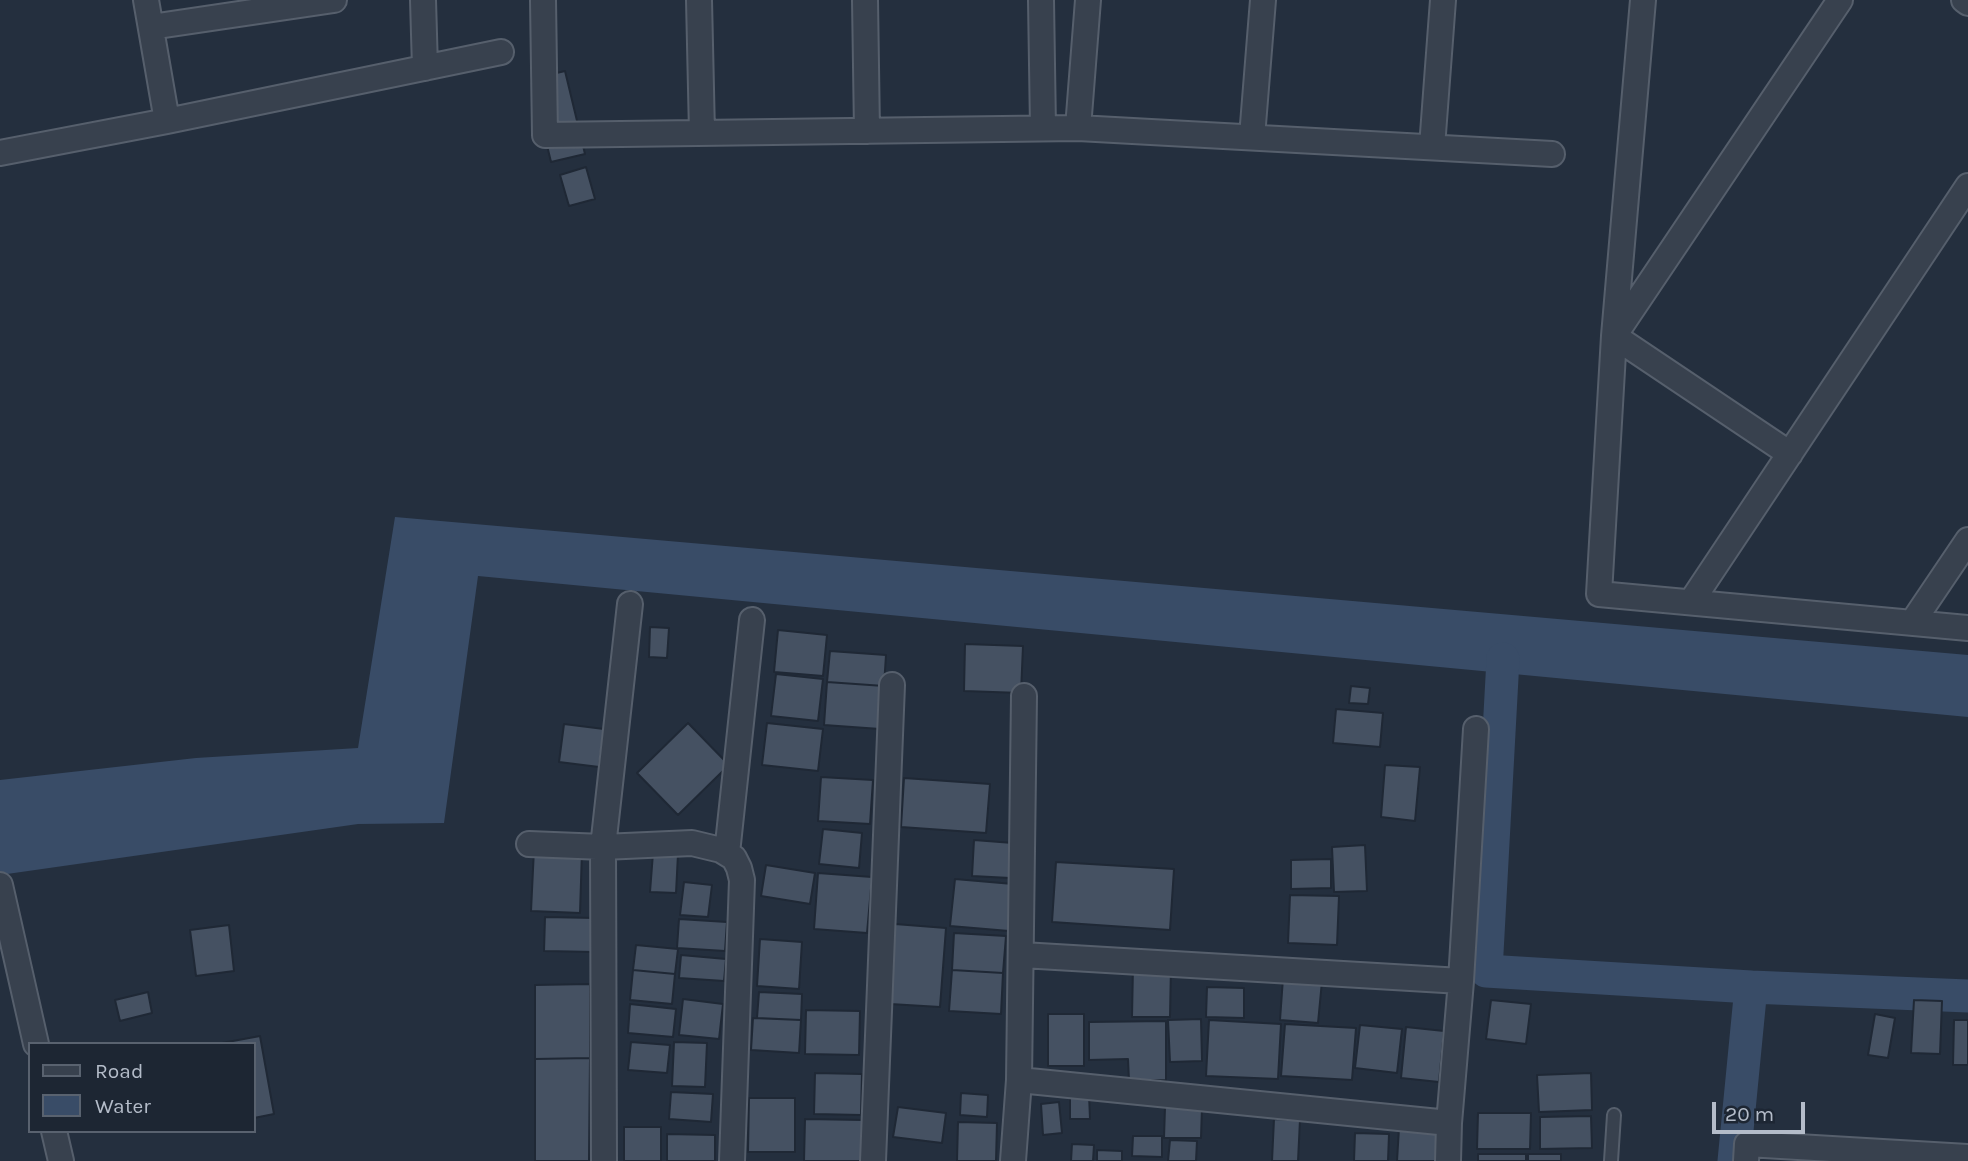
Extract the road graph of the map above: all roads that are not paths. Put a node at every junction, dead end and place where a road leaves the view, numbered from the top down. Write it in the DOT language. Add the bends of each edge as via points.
graph roads {
  1 [pos="146,0"];
  2 [pos="334,0"];
  3 [pos="423,0"];
  4 [pos="543,0"];
  5 [pos="699,0"];
  6 [pos="865,0"];
  7 [pos="1041,0"];
  8 [pos="1088,0"];
  9 [pos="1263,0"];
  10 [pos="1443,0"];
  11 [pos="1643,0"];
  12 [pos="1840,0"];
  13 [pos="151,27"];
  14 [pos="501,52"];
  15 [pos="425,68"];
  16 [pos="167,121"];
  17 [pos="1043,128"];
  18 [pos="1078,128"];
  19 [pos="867,131"];
  20 [pos="702,133"];
  21 [pos="1252,137"];
  22 [pos="1432,147"];
  23 [pos="0,153"];
  24 [pos="1552,154"];
  25 [pos="1968,186"];
  26 [pos="1614,336"];
  27 [pos="1790,454"];
  28 [pos="1968,540"];
  29 [pos="1691,602"];
  30 [pos="630,604"];
  31 [pos="751,620"];
  32 [pos="1912,623"];
  33 [pos="1968,628"];
  34 [pos="892,685"];
  35 [pos="1024,696"];
  36 [pos="1476,729"];
  37 [pos="529,844"];
  38 [pos="603,847"];
  39 [pos="727,853"];
  40 [pos="0,884"];
  41 [pos="1022,955"];
  42 [pos="1461,981"];
  43 [pos="36,1042"];
  44 [pos="1020,1080"];
  45 [pos="1614,1115"];
  46 [pos="1449,1123"];
  47 [pos="54,1133"];
  48 [pos="1968,1157"];
  49 [pos="61,1161"];
  50 [pos="604,1161"];
  51 [pos="732,1161"];
  52 [pos="873,1161"];
  53 [pos="1013,1161"];
  54 [pos="1448,1161"];
  55 [pos="1611,1161"];
  56 [pos="1746,1161"];
  1 -- 13 [label="street"];
  2 -- 13 [label="street"];
  3 -- 15 [label="street"];
  4 -- 20 [label="street" via="545,135"];
  5 -- 20 [label="street"];
  6 -- 19 [label="street"];
  7 -- 17 [label="street"];
  8 -- 18 [label="street"];
  9 -- 21 [label="street"];
  10 -- 22 [label="street"];
  11 -- 26 [label="street"];
  12 -- 26 [label="street"];
  13 -- 16 [label="street"];
  14 -- 15 [label="street"];
  15 -- 16 [label="street"];
  16 -- 23 [label="street"];
  17 -- 18 [label="street"];
  17 -- 19 [label="street"];
  18 -- 21 [label="street"];
  19 -- 20 [label="street"];
  21 -- 22 [label="street"];
  22 -- 24 [label="street"];
  25 -- 27 [label="street"];
  26 -- 27 [label="street"];
  26 -- 29 [label="street" via="1599,594"];
  27 -- 29 [label="street"];
  28 -- 32 [label="street"];
  29 -- 32 [label="street"];
  30 -- 38 [label="street"];
  31 -- 39 [label="street"];
  32 -- 33 [label="street"];
  34 -- 52 [label="street"];
  35 -- 41 [label="street"];
  36 -- 42 [label="street"];
  37 -- 38 [label="street"];
  38 -- 39 [label="street" via="692,843"];
  38 -- 50 [label="street"];
  39 -- 51 [label="street" via="734,858 742,880"];
  40 -- 43 [label="street"];
  41 -- 42 [label="street"];
  41 -- 44 [label="street"];
  42 -- 46 [label="street"];
  44 -- 46 [label="street"];
  44 -- 53 [label="street"];
  45 -- 55 [label="lane"];
  46 -- 54 [label="street"];
  47 -- 49 [label="street"];
  48 -- 56 [label="street" via="1748,1144"];
}
